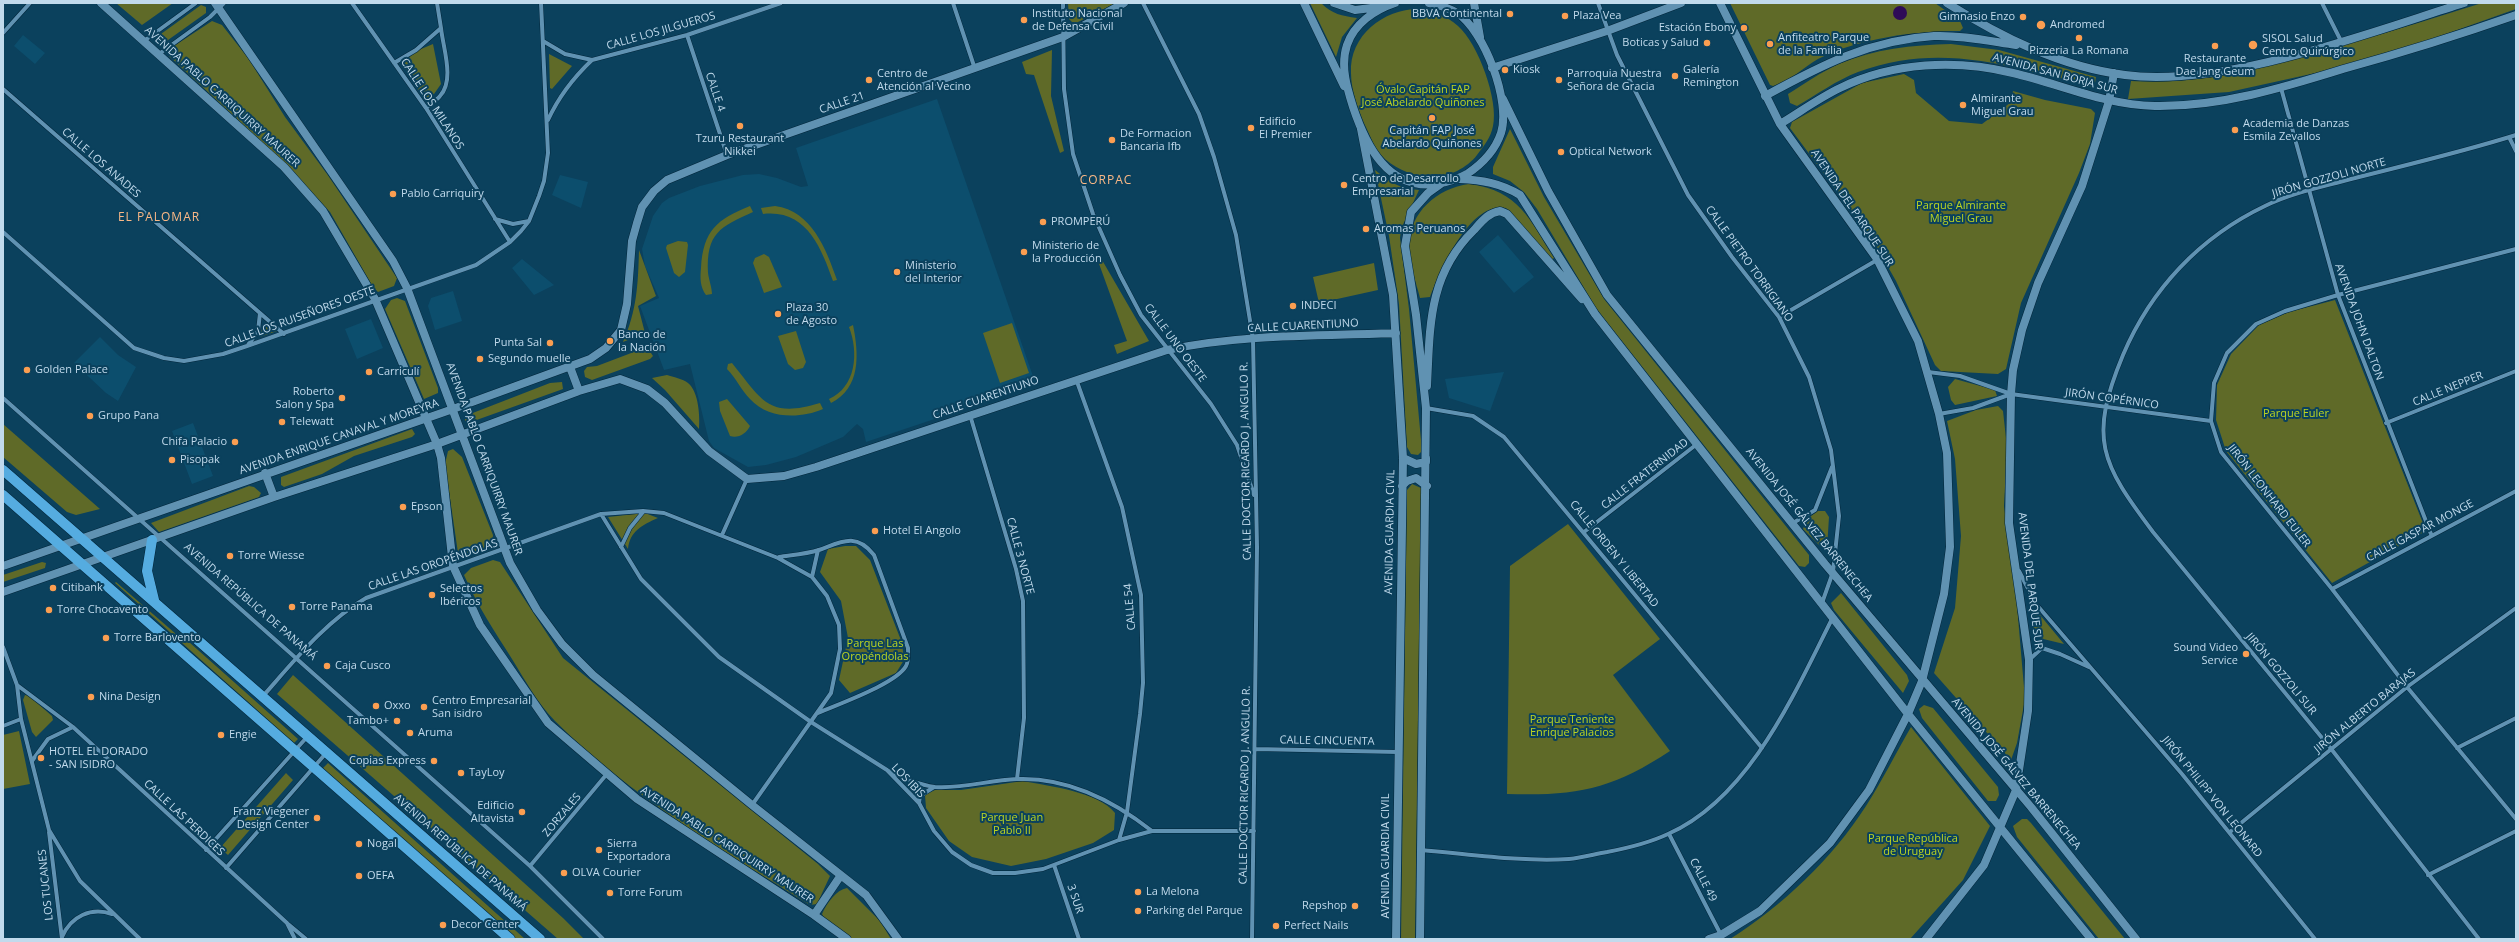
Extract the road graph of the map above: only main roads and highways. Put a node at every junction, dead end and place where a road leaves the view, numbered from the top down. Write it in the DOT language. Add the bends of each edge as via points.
graph roads {
  1 [pos="101,3"];
  2 [pos="1124,3"];
  3 [pos="1304,3"];
  4 [pos="1334,3"];
  5 [pos="1395,3"];
  6 [pos="1429,3"];
  7 [pos="1474,3"];
  8 [pos="1682,3"];
  9 [pos="1720,3"];
  10 [pos="1947,3"];
  11 [pos="2464,3"];
  12 [pos="219,5"];
  13 [pos="1384,6"];
  14 [pos="2516,15"];
  15 [pos="1480,38"];
  16 [pos="2023,46"];
  17 [pos="1492,68"];
  18 [pos="2114,73"];
  19 [pos="1348,92"];
  20 [pos="1765,96"];
  21 [pos="1503,99"];
  22 [pos="2109,100"];
  23 [pos="1780,124"];
  24 [pos="1360,129"];
  25 [pos="1459,179"];
  26 [pos="1442,183"];
  27 [pos="642,207"];
  28 [pos="1595,314"];
  29 [pos="1396,333"];
  30 [pos="570,367"];
  31 [pos="579,391"];
  32 [pos="1426,408"];
  33 [pos="453,409"];
  34 [pos="426,418"];
  35 [pos="462,435"];
  36 [pos="437,444"];
  37 [pos="1426,456"];
  38 [pos="1403,458"];
  39 [pos="3,470"];
  40 [pos="265,473"];
  41 [pos="1402,486"];
  42 [pos="1427,486"];
  43 [pos="3,495"];
  44 [pos="274,497"];
  45 [pos="80,539"];
  46 [pos="156,539"];
  47 [pos="61,546"];
  48 [pos="102,557"];
  49 [pos="83,564"];
  50 [pos="3,566"];
  51 [pos="3,592"];
  52 [pos="154,600"];
  53 [pos="1922,681"];
  54 [pos="1908,714"];
  55 [pos="2016,790"];
  56 [pos="2001,828"];
  57 [pos="841,875"];
  58 [pos="814,915"];
  59 [pos="510,939"];
  60 [pos="540,939"];
  61 [pos="847,939"];
  62 [pos="898,939"];
  63 [pos="1396,939"];
  64 [pos="1420,939"];
  65 [pos="1709,939"];
  66 [pos="1926,939"];
  67 [pos="2091,939"];
  68 [pos="2136,939"];
  1 -- 34 [label="main road, AVENIDA PABLO CARRIQUIRRY MAURER" via="284,167 324,211 375,299"];
  2 -- 27 [label="main road, CALLE 21" via="1063,37 727,155 667,180 654,191"];
  3 -- 19 [label="main road"];
  4 -- 13 [label="main road" via="1355,10"];
  5 -- 13 [label="main road"];
  6 -- 15 [label="main road" via="1458,14"];
  7 -- 15 [label="main road"];
  8 -- 17 [label="main road"];
  9 -- 20 [label="main road, AVENIDA DEL PARQUE SUR"];
  10 -- 16 [label="main road, AVENIDA SAN BORJA SUR"];
  11 -- 18 [label="main road, AVENIDA SAN BORJA SUR" via="2284,58 2221,70 2153,76"];
  12 -- 33 [label="main road, AVENIDA PABLO CARRIQUIRRY MAURER" via="392,261 407,288"];
  13 -- 19 [label="main road" via="1360,24 1346,46 1344,61"];
  14 -- 22 [label="main road, AVENIDA SAN BORJA SUR" via="2281,88 2202,104 2154,106"];
  15 -- 17 [label="main road"];
  16 -- 18 [label="main road, AVENIDA SAN BORJA SUR"];
  16 -- 20 [label="main road, AVENIDA SAN BORJA SUR" via="1935,36 1907,39 1861,49 1838,58"];
  17 -- 21 [label="main road"];
  18 -- 22 [label="main road, AVENIDA DEL PARQUE SUR"];
  19 -- 24 [label="main road"];
  20 -- 23 [label="main road, AVENIDA DEL PARQUE SUR"];
  21 -- 25 [label="main road" via="1503,124 1498,142 1478,166"];
  21 -- 53 [label="main road, AVENIDA JOSÉ GÁLVEZ BARRENECHEA" via="1548,191 1607,295"];
  22 -- 23 [label="main road, AVENIDA SAN BORJA SUR" via="2013,73 1978,66 1905,67 1872,74 1838,88"];
  22 -- 55 [label="main road, AVENIDA DEL PARQUE SUR" via="2082,186 2038,283 2022,330 2013,370 2010,394 2009,516 2029,660 2028,712"];
  23 -- 53 [label="main road, AVENIDA DEL PARQUE SUR" via="1877,260 1918,341 1939,414 1947,453 1950,547 1944,594"];
  24 -- 26 [label="main road" via="1380,162 1395,176 1420,185"];
  24 -- 29 [label="main road, AVENIDA GUARDIA CIVIL" via="1387,259"];
  25 -- 26 [label="main road"];
  25 -- 28 [label="main road" via="1492,182 1520,196"];
  26 -- 32 [label="main road" via="1428,193 1412,212 1405,246"];
  27 -- 30 [label="main road, AVENIDA ENRIQUE CANAVAL Y MOREYRA" via="632,241 627,304 621,330 606,348 590,359"];
  28 -- 32 [label="main road" via="1507,214 1500,211 1488,215 1452,257 1440,281 1431,316"];
  28 -- 54 [label="main road"];
  29 -- 31 [label="main road, CALLE CUARENTIUNO" via="1253,339 1198,344 1167,350 816,467 784,476 747,479 709,451 665,403 648,390 620,379"];
  29 -- 38 [label="main road, AVENIDA GUARDIA CIVIL"];
  30 -- 31 [label="main road"];
  30 -- 33 [label="main road, AVENIDA ENRIQUE CANAVAL Y MOREYRA"];
  31 -- 35 [label="main road"];
  32 -- 37 [label="main road"];
  33 -- 34 [label="main road, AVENIDA ENRIQUE CANAVAL Y MOREYRA"];
  33 -- 35 [label="main road, AVENIDA PABLO CARRIQUIRRY MAURER"];
  34 -- 36 [label="main road, AVENIDA PABLO CARRIQUIRRY MAURER"];
  34 -- 40 [label="main road, AVENIDA ENRIQUE CANAVAL Y MOREYRA"];
  35 -- 36 [label="main road"];
  35 -- 57 [label="main road, AVENIDA PABLO CARRIQUIRRY MAURER" via="504,549 537,610 562,644 593,675"];
  36 -- 44 [label="main road"];
  36 -- 58 [label="main road, AVENIDA PABLO CARRIQUIRRY MAURER" via="441,458 453,566 480,625 548,723 606,775 676,827"];
  37 -- 38 [label="main road" via="1426,462 1416,464"];
  37 -- 42 [label="main road"];
  38 -- 41 [label="main road, AVENIDA GUARDIA CIVIL"];
  39 -- 45 [label="main road, AVENIDA REPÚBLICA DE PANAMÁ"];
  40 -- 44 [label="main road"];
  40 -- 45 [label="main road, AVENIDA ENRIQUE CANAVAL Y MOREYRA"];
  41 -- 42 [label="main road" via="1416,478"];
  41 -- 63 [label="main road, AVENIDA GUARDIA CIVIL"];
  42 -- 64 [label="main road"];
  43 -- 47 [label="main road"];
  44 -- 46 [label="main road"];
  45 -- 47 [label="main road, AVENIDA ENRIQUE CANAVAL Y MOREYRA"];
  45 -- 48 [label="main road, AVENIDA REPÚBLICA DE PANAMÁ"];
  46 -- 48 [label="main road"];
  46 -- 52 [label="main road" via="147,571"];
  47 -- 49 [label="main road"];
  47 -- 50 [label="main road, AVENIDA ENRIQUE CANAVAL Y MOREYRA"];
  48 -- 49 [label="main road"];
  48 -- 52 [label="main road, AVENIDA REPÚBLICA DE PANAMÁ"];
  49 -- 51 [label="main road"];
  49 -- 59 [label="main road"];
  52 -- 60 [label="main road, AVENIDA REPÚBLICA DE PANAMÁ"];
  53 -- 54 [label="main road, AVENIDA DEL PARQUE SUR"];
  53 -- 55 [label="main road, AVENIDA JOSÉ GÁLVEZ BARRENECHEA"];
  54 -- 56 [label="main road"];
  54 -- 65 [label="main road, AVENIDA DEL PARQUE SUR" via="1869,790 1830,843 1760,911 1721,935"];
  55 -- 56 [label="main road, AVENIDA DEL PARQUE SUR"];
  55 -- 68 [label="main road, AVENIDA JOSÉ GÁLVEZ BARRENECHEA"];
  56 -- 66 [label="main road, AVENIDA DEL PARQUE SUR" via="1984,865"];
  56 -- 67 [label="main road"];
  57 -- 58 [label="main road"];
  57 -- 62 [label="main road, AVENIDA PABLO CARRIQUIRRY MAURER" via="866,895"];
  58 -- 61 [label="main road, AVENIDA PABLO CARRIQUIRRY MAURER"];
}
